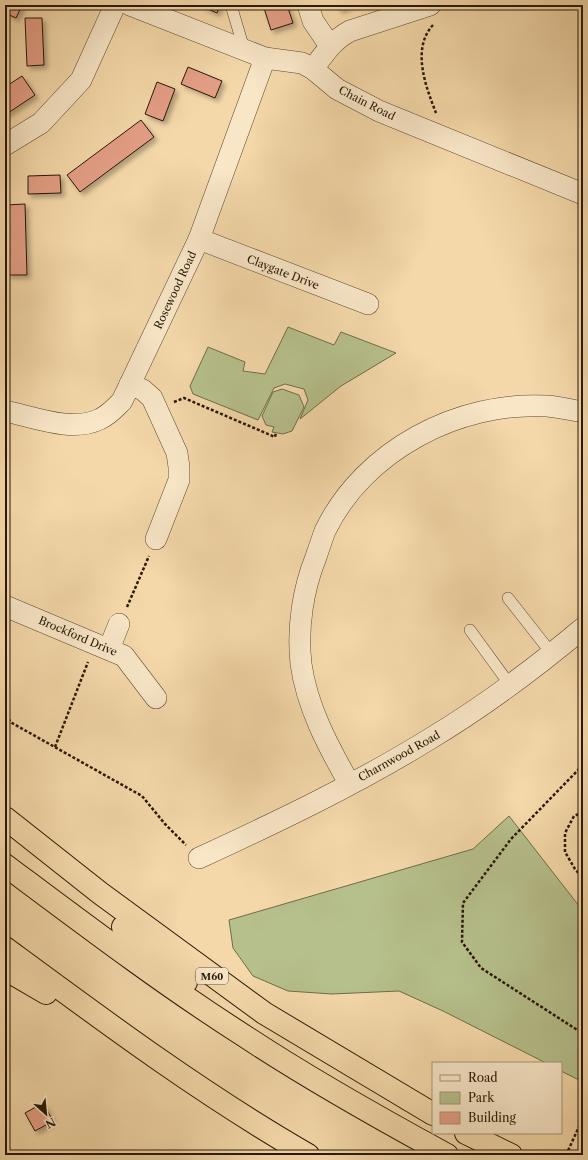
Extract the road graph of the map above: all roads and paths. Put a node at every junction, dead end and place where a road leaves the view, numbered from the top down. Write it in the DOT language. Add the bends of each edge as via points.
graph roads {
  1 [pos="115,5"];
  2 [pos="130,5"];
  3 [pos="231,5"];
  4 [pos="308,5"];
  5 [pos="389,11"];
  6 [pos="434,12"];
  7 [pos="330,46"];
  8 [pos="244,49"];
  9 [pos="265,58"];
  10 [pos="313,69"];
  11 [pos="455,142"];
  12 [pos="5,145"];
  13 [pos="583,194"];
  14 [pos="199,239"];
  15 [pos="368,304"];
  16 [pos="130,384"];
  17 [pos="157,409"];
  18 [pos="5,411"];
  19 [pos="583,412"];
  20 [pos="276,433"];
  21 [pos="154,528"];
  22 [pos="508,598"];
  23 [pos="5,606"];
  24 [pos="119,624"];
  25 [pos="583,628"];
  26 [pos="470,630"];
  27 [pos="102,646"];
  28 [pos="552,654"];
  29 [pos="510,686"];
  30 [pos="156,698"];
  31 [pos="5,715"];
  32 [pos="54,747"];
  33 [pos="583,765"];
  34 [pos="349,784"];
  35 [pos="583,812"];
  36 [pos="5,818"];
  37 [pos="5,835"];
  38 [pos="199,858"];
  39 [pos="5,865"];
  40 [pos="583,878"];
  41 [pos="5,948"];
  42 [pos="5,970"];
  43 [pos="583,1036"];
  44 [pos="245,1037"];
  45 [pos="139,1046"];
  46 [pos="432,1113"];
  47 [pos="583,1118"];
  48 [pos="468,1134"];
  49 [pos="308,1155"];
  50 [pos="447,1155"];
  51 [pos="511,1155"];
  52 [pos="566,1155"];
  1 -- 12 [label="street" via="81,80 41,123"];
  2 -- 8 [label="street, Chain Road"];
  3 -- 8 [label="lane"];
  4 -- 7 [label="street" via="313,21"];
  5 -- 6 [label="street"];
  5 -- 7 [label="street" via="340,36"];
  6 -- 11 [label="path" via="423,49 423,76 436,113"];
  7 -- 10 [label="street"];
  8 -- 9 [label="street, Chain Road"];
  9 -- 10 [label="street, Chain Road" via="302,63"];
  9 -- 14 [label="street, Rosewood Road"];
  10 -- 11 [label="street, Chain Road" via="337,89 379,111"];
  11 -- 13 [label="street, Chain Road"];
  14 -- 15 [label="street, Claygate Drive"];
  14 -- 16 [label="street, Rosewood Road"];
  16 -- 17 [label="street" via="152,398"];
  16 -- 18 [label="street, Rosewood Road" via="122,401 100,419 88,423 74,425"];
  17 -- 20 [label="path" via="184,398 275,437"];
  17 -- 21 [label="street" via="177,453 180,467 178,480"];
  19 -- 34 [label="street" via="548,406 514,407 490,410 444,423 422,433 390,454 346,498 326,531 309,574 300,632 301,663 311,707 328,746"];
  21 -- 24 [label="path"];
  22 -- 28 [label="lane"];
  23 -- 27 [label="street, Brockford Drive"];
  24 -- 27 [label="street"];
  25 -- 28 [label="street, Charnwood Road"];
  26 -- 29 [label="lane"];
  27 -- 30 [label="street, Brockford Drive" via="124,656"];
  27 -- 32 [label="path"];
  28 -- 29 [label="street, Charnwood Road"];
  29 -- 34 [label="street, Charnwood Road" via="428,740"];
  31 -- 32 [label="path" via="12,723"];
  32 -- 38 [label="path" via="142,796 165,824"];
  33 -- 43 [label="path" via="512,839 463,903 462,942 481,968"];
  34 -- 38 [label="street, Charnwood Road" via="283,820"];
  35 -- 40 [label="path" via="574,816 565,833 564,852"];
  36 -- 46 [label="highway, M60" via="100,893 264,1013"];
  37 -- 44 [label="highway, M60" via="138,939"];
  39 -- 44 [label="highway, M60" via="100,937"];
  41 -- 45 [label="highway"];
  42 -- 45 [label="highway"];
  44 -- 50 [label="highway, M60" via="354,1104"];
  45 -- 49 [label="highway" via="265,1130"];
  47 -- 52 [label="path"];
  48 -- 51 [label="highway"];
}
